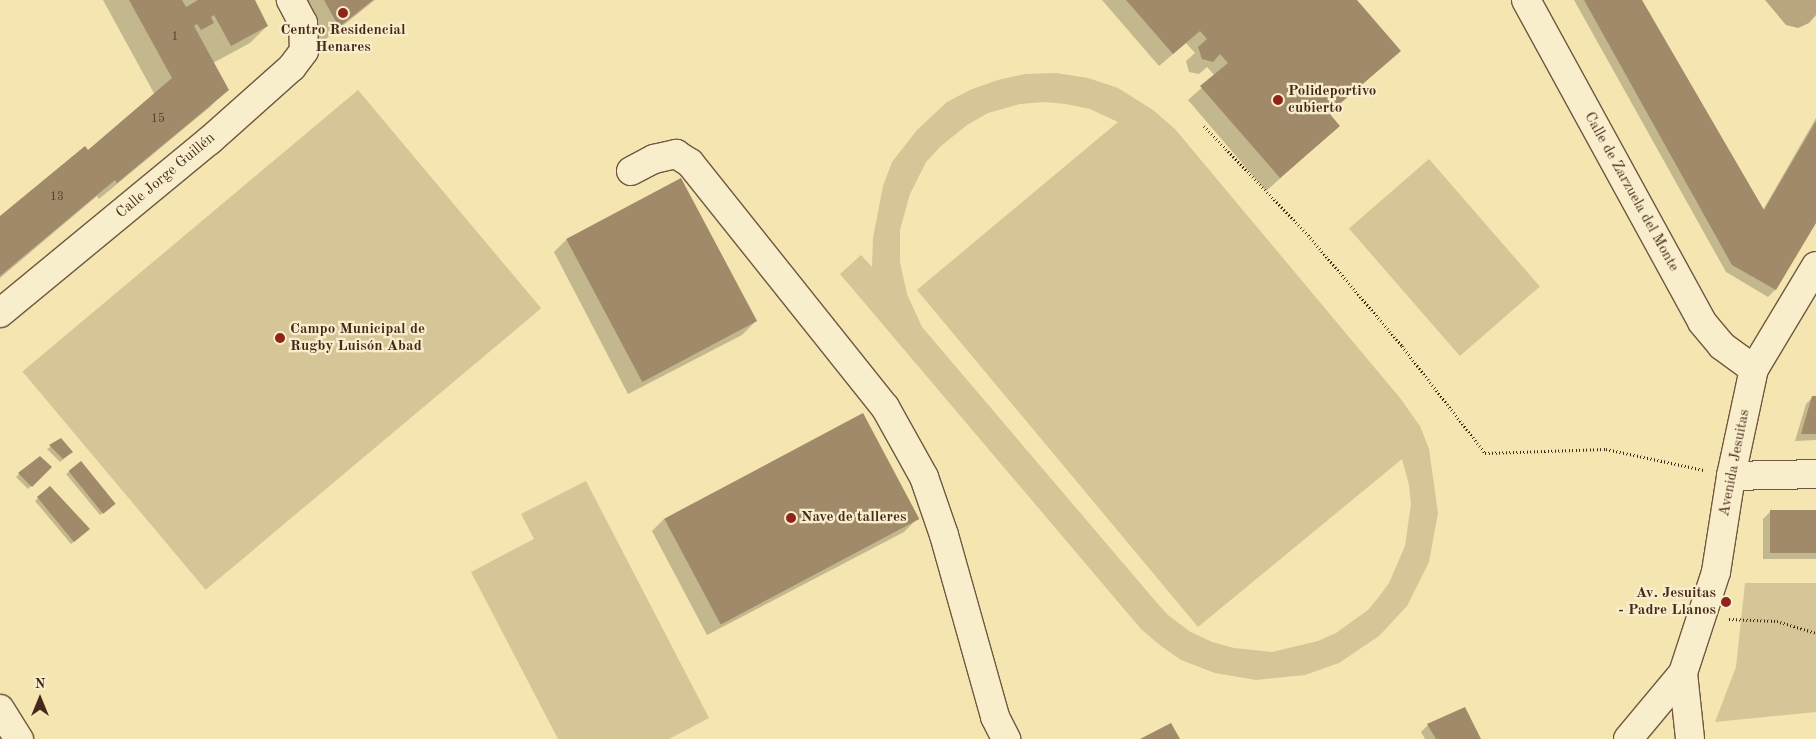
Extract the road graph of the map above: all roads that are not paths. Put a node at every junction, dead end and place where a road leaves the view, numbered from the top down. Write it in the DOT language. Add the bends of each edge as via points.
graph roads {
  1 [pos="1526,0"];
  2 [pos="297,11"];
  3 [pos="631,171"];
  4 [pos="1816,266"];
  5 [pos="1805,298"];
  6 [pos="0,314"];
  7 [pos="1756,365"];
  8 [pos="1721,474"];
  9 [pos="1816,474"];
  10 [pos="1683,673"];
  11 [pos="0,709"];
  12 [pos="19,739"];
  13 [pos="1006,739"];
  14 [pos="1628,739"];
  15 [pos="1690,739"];
  1 -- 7 [label="street, Calle de Zarzuela del Monte" via="1702,322 1722,346"];
  2 -- 6 [label="street, Calle Jorge Guillén" via="304,51 282,78"];
  3 -- 13 [label="street" via="654,159 676,154 690,163 885,407 924,478 944,535 995,717"];
  4 -- 5 [label="street, Avenida Jesuitas"];
  5 -- 7 [label="street, Avenida Jesuitas"];
  7 -- 8 [label="street, Avenida Jesuitas"];
  8 -- 9 [label="street"];
  8 -- 10 [label="street, Avenida Jesuitas" via="1716,572"];
  10 -- 14 [label="street"];
  10 -- 15 [label="street"];
  11 -- 12 [label="street"];
}
